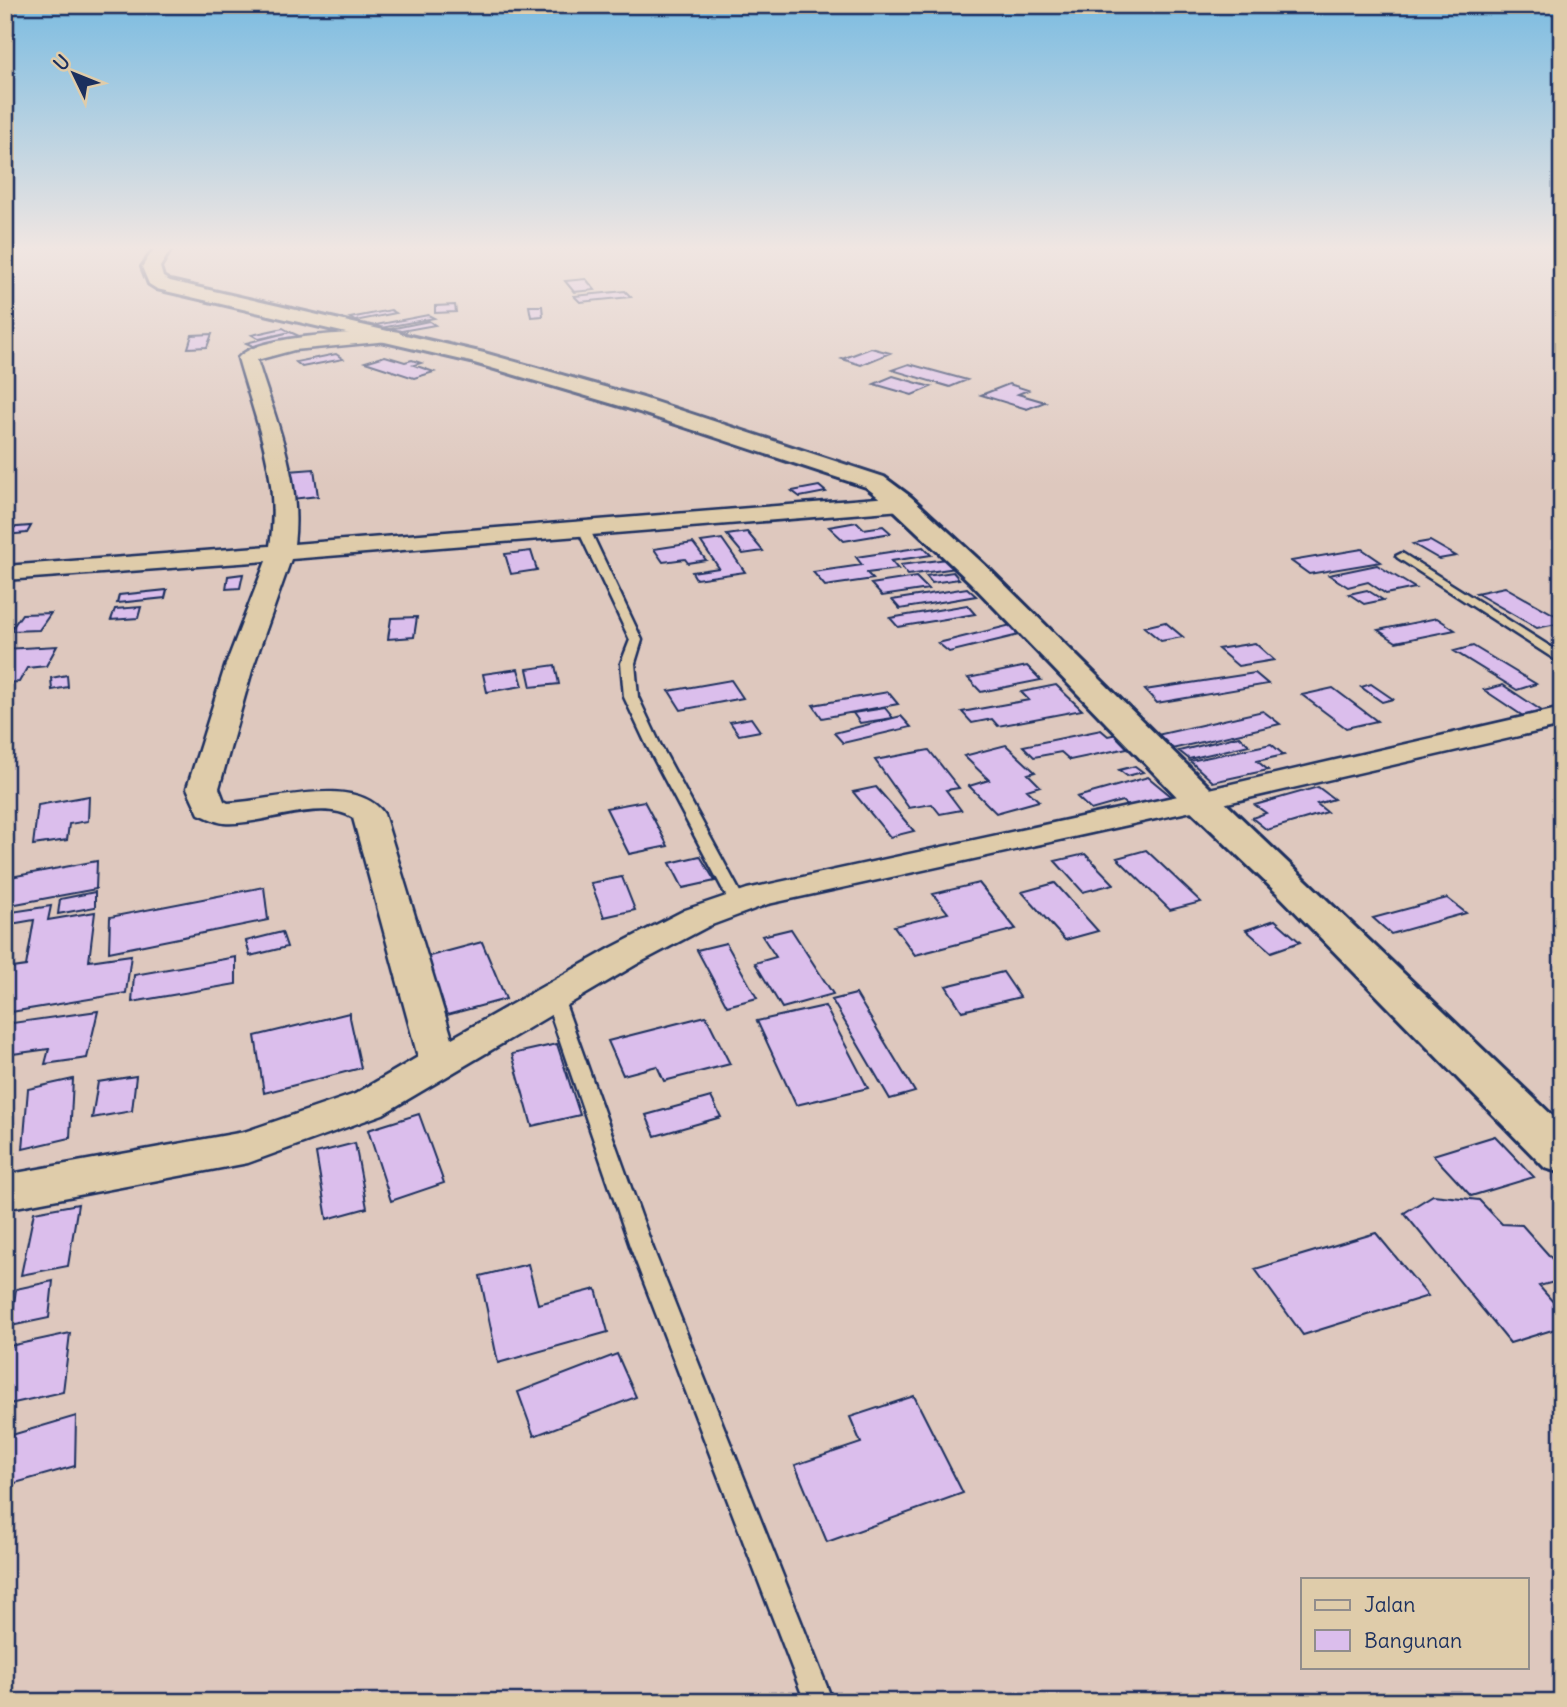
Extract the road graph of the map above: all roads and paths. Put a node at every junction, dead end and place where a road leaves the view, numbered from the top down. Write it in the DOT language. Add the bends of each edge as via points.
graph roads {
  1 [pos="347,326"];
  2 [pos="393,336"];
  3 [pos="891,494"];
  4 [pos="584,530"];
  5 [pos="281,552"];
  6 [pos="1402,556"];
  7 [pos="5,573"];
  8 [pos="1562,660"];
  9 [pos="1562,717"];
  10 [pos="1201,800"];
  11 [pos="738,904"];
  12 [pos="554,998"];
  13 [pos="440,1065"];
  14 [pos="1562,1155"];
  15 [pos="5,1192"];
  16 [pos="819,1702"];
  1 -- 2 [label="main road"];
  2 -- 3 [label="main road" via="635,403"];
  2 -- 5 [label="street" via="277,347 247,358 282,471"];
  3 -- 4 [label="street"];
  3 -- 10 [label="main road" via="980,576"];
  4 -- 5 [label="street"];
  4 -- 11 [label="lane" via="636,640 628,663 631,697"];
  5 -- 7 [label="street"];
  5 -- 13 [label="street" via="239,667 203,788 205,799 224,813 331,802 348,803 368,814"];
  6 -- 8 [label="lane"];
  9 -- 10 [label="street"];
  10 -- 11 [label="street" via="771,893"];
  10 -- 14 [label="main road"];
  11 -- 12 [label="street" via="685,924"];
  12 -- 13 [label="street"];
  12 -- 16 [label="lane" via="641,1246"];
  13 -- 15 [label="street" via="369,1104 248,1147"];
}
